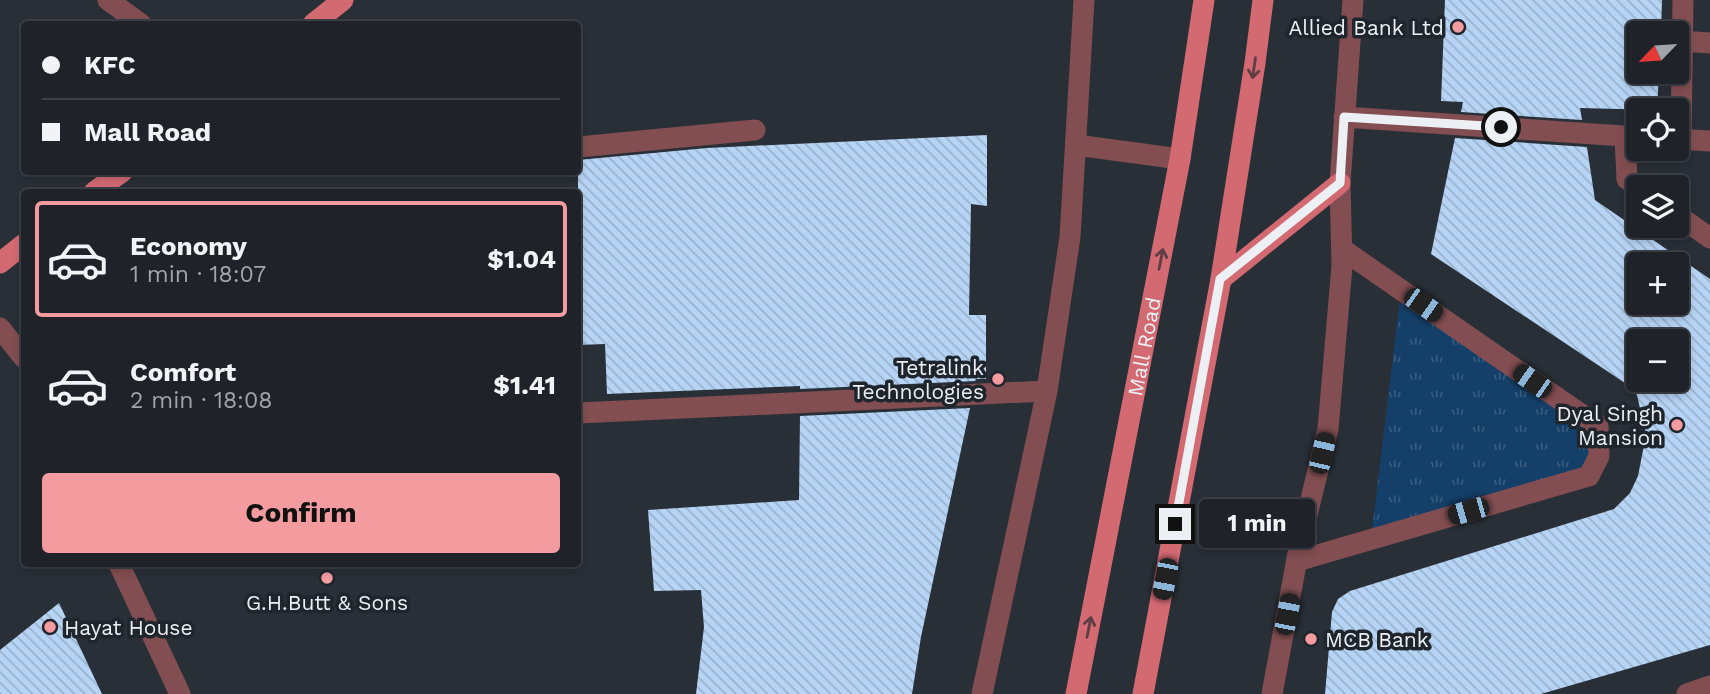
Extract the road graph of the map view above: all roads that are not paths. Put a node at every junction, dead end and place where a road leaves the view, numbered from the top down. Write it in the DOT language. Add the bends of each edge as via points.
graph roads {
  1 [pos="108,0"];
  2 [pos="342,0"];
  3 [pos="1084,0"];
  4 [pos="1263,0"];
  5 [pos="1353,0"];
  6 [pos="1683,0"];
  7 [pos="1201,4"];
  8 [pos="137,21"];
  9 [pos="317,21"];
  10 [pos="1682,21"];
  11 [pos="1689,42"];
  12 [pos="1710,43"];
  13 [pos="1344,117"];
  14 [pos="755,130"];
  15 [pos="1626,136"];
  16 [pos="1689,140"];
  17 [pos="1710,141"];
  18 [pos="1076,145"];
  19 [pos="581,147"];
  20 [pos="1181,159"];
  21 [pos="118,175"];
  22 [pos="1340,183"];
  23 [pos="98,189"];
  24 [pos="1689,223"];
  25 [pos="1710,238"];
  26 [pos="21,246"];
  27 [pos="1342,249"];
  28 [pos="0,262"];
  29 [pos="1220,279"];
  30 [pos="0,328"];
  31 [pos="21,352"];
  32 [pos="1047,391"];
  33 [pos="581,413"];
  34 [pos="1297,561"];
  35 [pos="120,567"];
  36 [pos="1710,687"];
  37 [pos="180,694"];
  38 [pos="982,694"];
  39 [pos="1076,694"];
  40 [pos="1143,694"];
  41 [pos="1272,694"];
  42 [pos="1687,694"];
  1 -- 8 [label="street"];
  2 -- 9 [label="main road"];
  3 -- 18 [label="street"];
  4 -- 29 [label="main road, one-way"];
  5 -- 13 [label="street"];
  6 -- 10 [label="street"];
  7 -- 20 [label="main road, Mall Road"];
  11 -- 12 [label="street"];
  13 -- 15 [label="street"];
  13 -- 22 [label="street"];
  14 -- 19 [label="street"];
  16 -- 17 [label="street"];
  18 -- 20 [label="street"];
  18 -- 32 [label="street" via="1070,237"];
  39 -- 20 [label="main road, Mall Road, one-way"];
  21 -- 23 [label="main road"];
  22 -- 27 [label="street"];
  22 -- 29 [label="main road"];
  24 -- 25 [label="street"];
  26 -- 28 [label="main road"];
  27 -- 34 [label="street" via="1328,429"];
  27 -- 34 [label="street" via="1598,426 1599,456 1589,476"];
  29 -- 40 [label="main road"];
  30 -- 31 [label="street"];
  32 -- 33 [label="street"];
  32 -- 38 [label="street"];
  34 -- 41 [label="street"];
  35 -- 37 [label="street"];
  36 -- 42 [label="street"];
}
